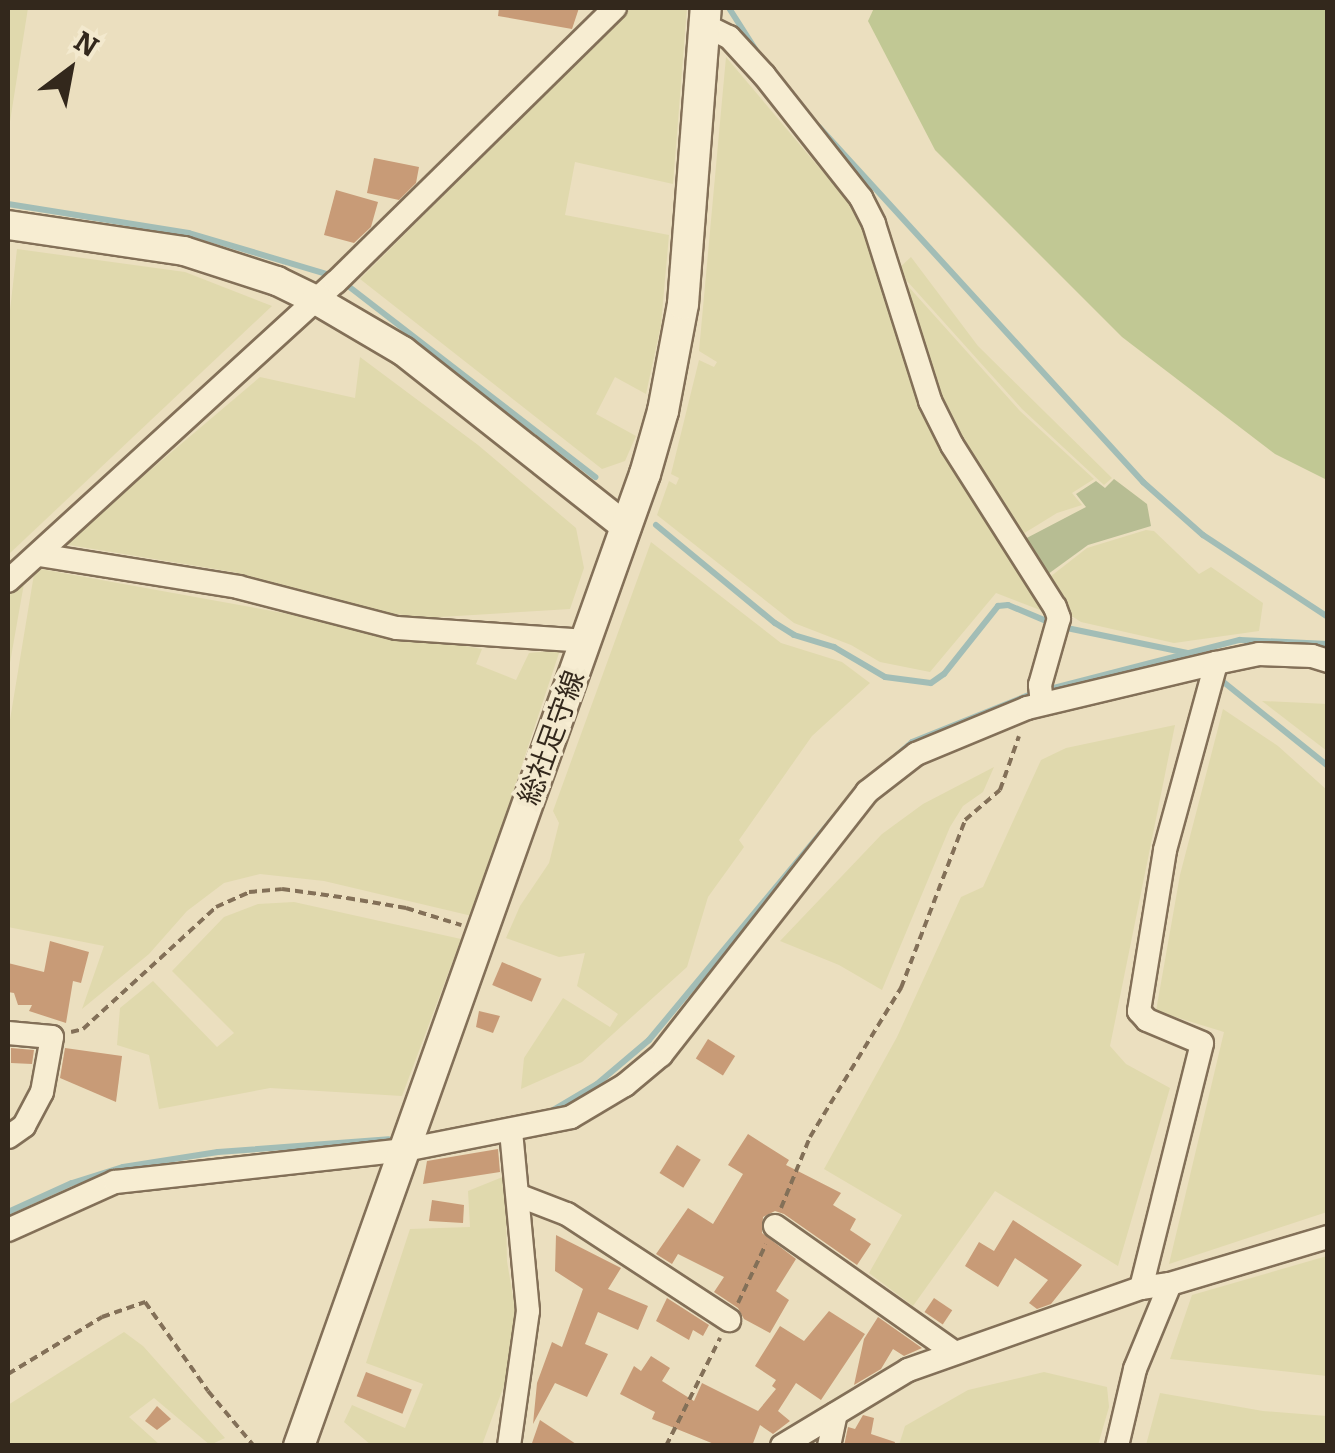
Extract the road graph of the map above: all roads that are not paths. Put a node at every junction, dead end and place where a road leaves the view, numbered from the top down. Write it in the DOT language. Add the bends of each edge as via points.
graph roads {
  1 [pos="615,8"];
  2 [pos="705,16"];
  3 [pos="8,225"];
  4 [pos="332,285"];
  5 [pos="627,528"];
  6 [pos="38,554"];
  7 [pos="8,581"];
  8 [pos="586,641"];
  9 [pos="1216,662"];
  10 [pos="1328,662"];
  11 [pos="1038,698"];
  12 [pos="8,1034"];
  13 [pos="512,1131"];
  14 [pos="8,1138"];
  15 [pos="405,1150"];
  16 [pos="520,1196"];
  17 [pos="776,1226"];
  18 [pos="8,1230"];
  19 [pos="1328,1236"];
  20 [pos="1170,1284"];
  21 [pos="1141,1288"];
  22 [pos="729,1320"];
  23 [pos="955,1352"];
  24 [pos="836,1414"];
  25 [pos="299,1446"];
  26 [pos="509,1446"];
  27 [pos="782,1446"];
  28 [pos="829,1446"];
  29 [pos="1117,1446"];
  1 -- 4 [label="street"];
  2 -- 5 [label="main road, 総社足守線" via="678,337"];
  2 -- 11 [label="street" via="764,75 874,224 930,401 1058,625"];
  3 -- 4 [label="street" via="184,251 277,282"];
  4 -- 5 [label="street" via="402,351"];
  4 -- 6 [label="street"];
  5 -- 8 [label="main road, 総社足守線"];
  6 -- 7 [label="street"];
  6 -- 8 [label="street" via="238,586 397,628"];
  8 -- 15 [label="main road, 総社足守線"];
  9 -- 10 [label="street" via="1259,654"];
  9 -- 11 [label="street"];
  9 -- 21 [label="street" via="1166,850 1139,1011 1202,1043"];
  11 -- 13 [label="street" via="916,754 866,792 661,1056 625,1086 571,1117"];
  12 -- 14 [label="street" via="52,1037 42,1092 24,1126"];
  13 -- 15 [label="street"];
  13 -- 16 [label="street"];
  15 -- 18 [label="street" via="116,1182"];
  15 -- 25 [label="main road, 総社足守線"];
  16 -- 22 [label="street" via="567,1214"];
  16 -- 26 [label="street" via="528,1311"];
  17 -- 23 [label="street"];
  19 -- 20 [label="street"];
  20 -- 21 [label="street"];
  20 -- 29 [label="street" via="1134,1369"];
  21 -- 23 [label="street"];
  23 -- 24 [label="street" via="908,1370"];
  24 -- 27 [label="street"];
  24 -- 28 [label="street"];
}
